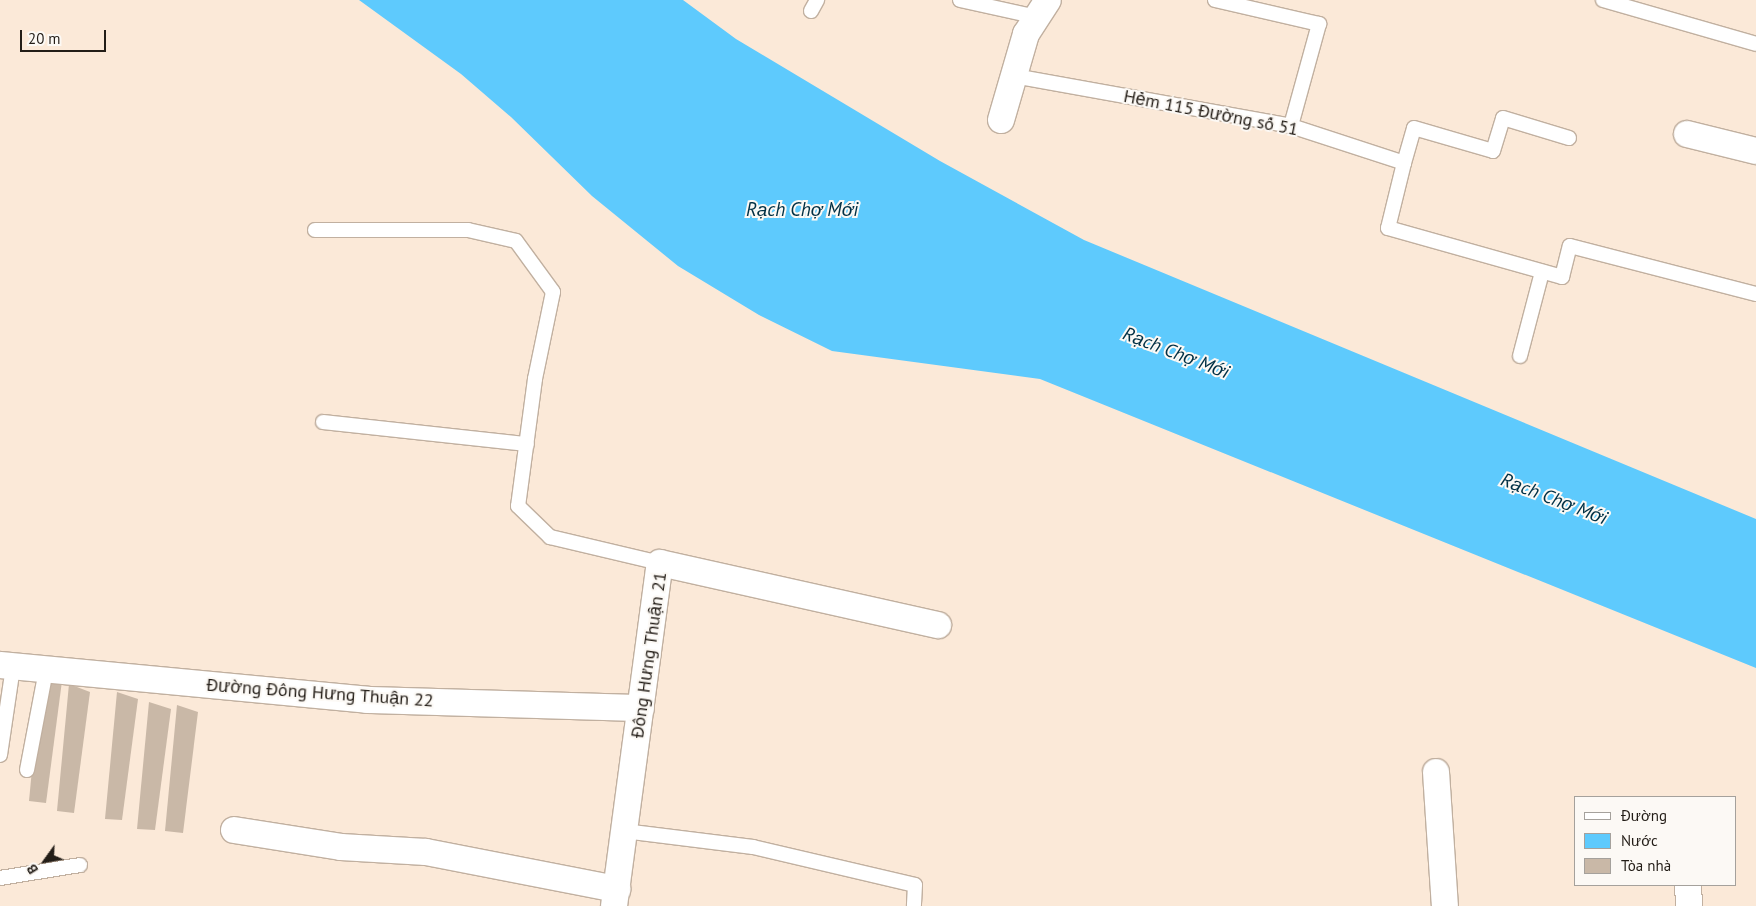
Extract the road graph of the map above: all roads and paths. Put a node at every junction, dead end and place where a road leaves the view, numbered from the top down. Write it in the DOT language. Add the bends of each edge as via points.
graph roads {
  1 [pos="960,0"];
  2 [pos="1215,0"];
  3 [pos="1603,0"];
  4 [pos="1620,2"];
  5 [pos="1043,9"];
  6 [pos="1756,44"];
  7 [pos="1014,76"];
  8 [pos="1001,120"];
  9 [pos="1291,126"];
  10 [pos="1686,134"];
  11 [pos="1569,138"];
  12 [pos="1756,151"];
  13 [pos="1404,163"];
  14 [pos="314,230"];
  15 [pos="1542,272"];
  16 [pos="1756,294"];
  17 [pos="1520,356"];
  18 [pos="324,422"];
  19 [pos="527,444"];
  20 [pos="660,563"];
  21 [pos="938,625"];
  22 [pos="6,666"];
  23 [pos="46,670"];
  24 [pos="641,708"];
  25 [pos="0,755"];
  26 [pos="27,770"];
  27 [pos="1436,772"];
  28 [pos="234,830"];
  29 [pos="624,831"];
  30 [pos="80,865"];
  31 [pos="0,878"];
  32 [pos="1688,886"];
  33 [pos="616,897"];
  34 [pos="914,906"];
  35 [pos="1445,906"];
  36 [pos="1690,906"];
  1 -- 5 [label="lane"];
  2 -- 9 [label="lane" via="1319,24"];
  3 -- 4 [label="lane"];
  4 -- 6 [label="lane"];
  5 -- 7 [label="street" via="1026,34"];
  7 -- 8 [label="street"];
  7 -- 9 [label="lane, Hẻm 115 Đường số 51"];
  9 -- 13 [label="lane, Hẻm 115 Đường số 51"];
  10 -- 12 [label="street"];
  11 -- 13 [label="lane" via="1503,118 1493,151 1414,128"];
  13 -- 15 [label="lane" via="1388,228"];
  14 -- 19 [label="lane" via="468,230 516,241 553,292 535,379"];
  15 -- 16 [label="lane" via="1562,277 1570,246"];
  15 -- 17 [label="lane"];
  18 -- 19 [label="lane"];
  19 -- 20 [label="lane" via="518,506 550,536"];
  20 -- 21 [label="street, Đông Hưng Thuận 21"];
  20 -- 24 [label="street, Đông Hưng Thuận 21"];
  22 -- 23 [label="street, Đường Đông Hưng Thuận 22"];
  22 -- 25 [label="lane"];
  23 -- 24 [label="street, Đường Đông Hưng Thuận 22" via="367,700"];
  23 -- 26 [label="lane"];
  24 -- 29 [label="street, Đông Hưng Thuận 21"];
  27 -- 35 [label="street"];
  28 -- 33 [label="street" via="341,847 426,852"];
  29 -- 33 [label="street, Đông Hưng Thuận 21"];
  29 -- 34 [label="lane" via="753,847 915,885"];
  30 -- 31 [label="lane"];
  32 -- 36 [label="street"];
}
